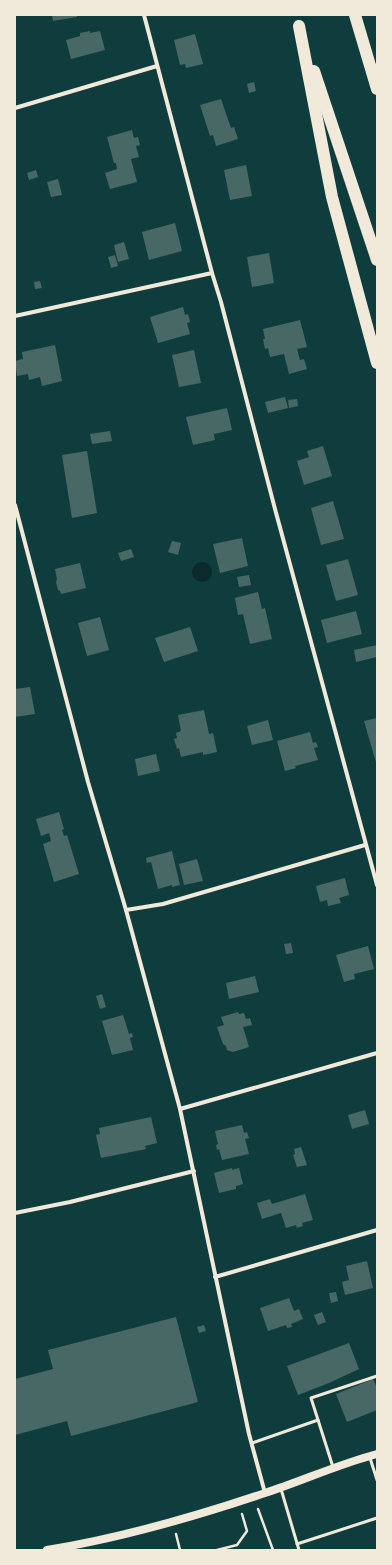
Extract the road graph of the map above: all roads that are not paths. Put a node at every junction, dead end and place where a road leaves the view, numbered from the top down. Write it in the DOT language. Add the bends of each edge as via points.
graph roads {
  1 [pos="144,15"];
  2 [pos="355,15"];
  3 [pos="298,21"];
  4 [pos="157,66"];
  5 [pos="377,89"];
  6 [pos="15,108"];
  7 [pos="377,260"];
  8 [pos="212,273"];
  9 [pos="15,316"];
  10 [pos="377,363"];
  11 [pos="15,505"];
  12 [pos="365,845"];
  13 [pos="377,885"];
  14 [pos="126,910"];
  15 [pos="377,1053"];
  16 [pos="180,1109"];
  17 [pos="194,1171"];
  18 [pos="15,1213"];
  19 [pos="377,1230"];
  20 [pos="216,1277"];
  21 [pos="377,1376"];
  22 [pos="318,1420"];
  23 [pos="252,1443"];
  24 [pos="375,1454"];
  25 [pos="333,1469"];
  26 [pos="377,1480"];
  27 [pos="280,1488"];
  28 [pos="265,1493"];
  29 [pos="377,1518"];
  30 [pos="297,1544"];
  31 [pos="47,1550"];
  32 [pos="299,1550"];
  1 -- 4 [label="street"];
  2 -- 5 [label="highway"];
  3 -- 7 [label="highway"];
  3 -- 10 [label="highway" via="332,197"];
  4 -- 6 [label="street"];
  4 -- 8 [label="street"];
  8 -- 9 [label="street"];
  8 -- 12 [label="street"];
  11 -- 14 [label="street" via="88,782"];
  12 -- 13 [label="street"];
  12 -- 14 [label="street" via="163,904"];
  14 -- 16 [label="street"];
  15 -- 16 [label="street"];
  16 -- 17 [label="street"];
  17 -- 18 [label="street"];
  17 -- 20 [label="street"];
  19 -- 20 [label="street"];
  20 -- 23 [label="street"];
  21 -- 22 [label="lane" via="311,1398"];
  22 -- 23 [label="lane"];
  22 -- 25 [label="lane"];
  23 -- 28 [label="street"];
  24 -- 25 [label="main road"];
  24 -- 26 [label="lane"];
  25 -- 27 [label="main road"];
  27 -- 28 [label="main road"];
  27 -- 30 [label="lane"];
  28 -- 31 [label="main road" via="137,1532"];
  29 -- 30 [label="lane"];
  30 -- 32 [label="lane"];
}
